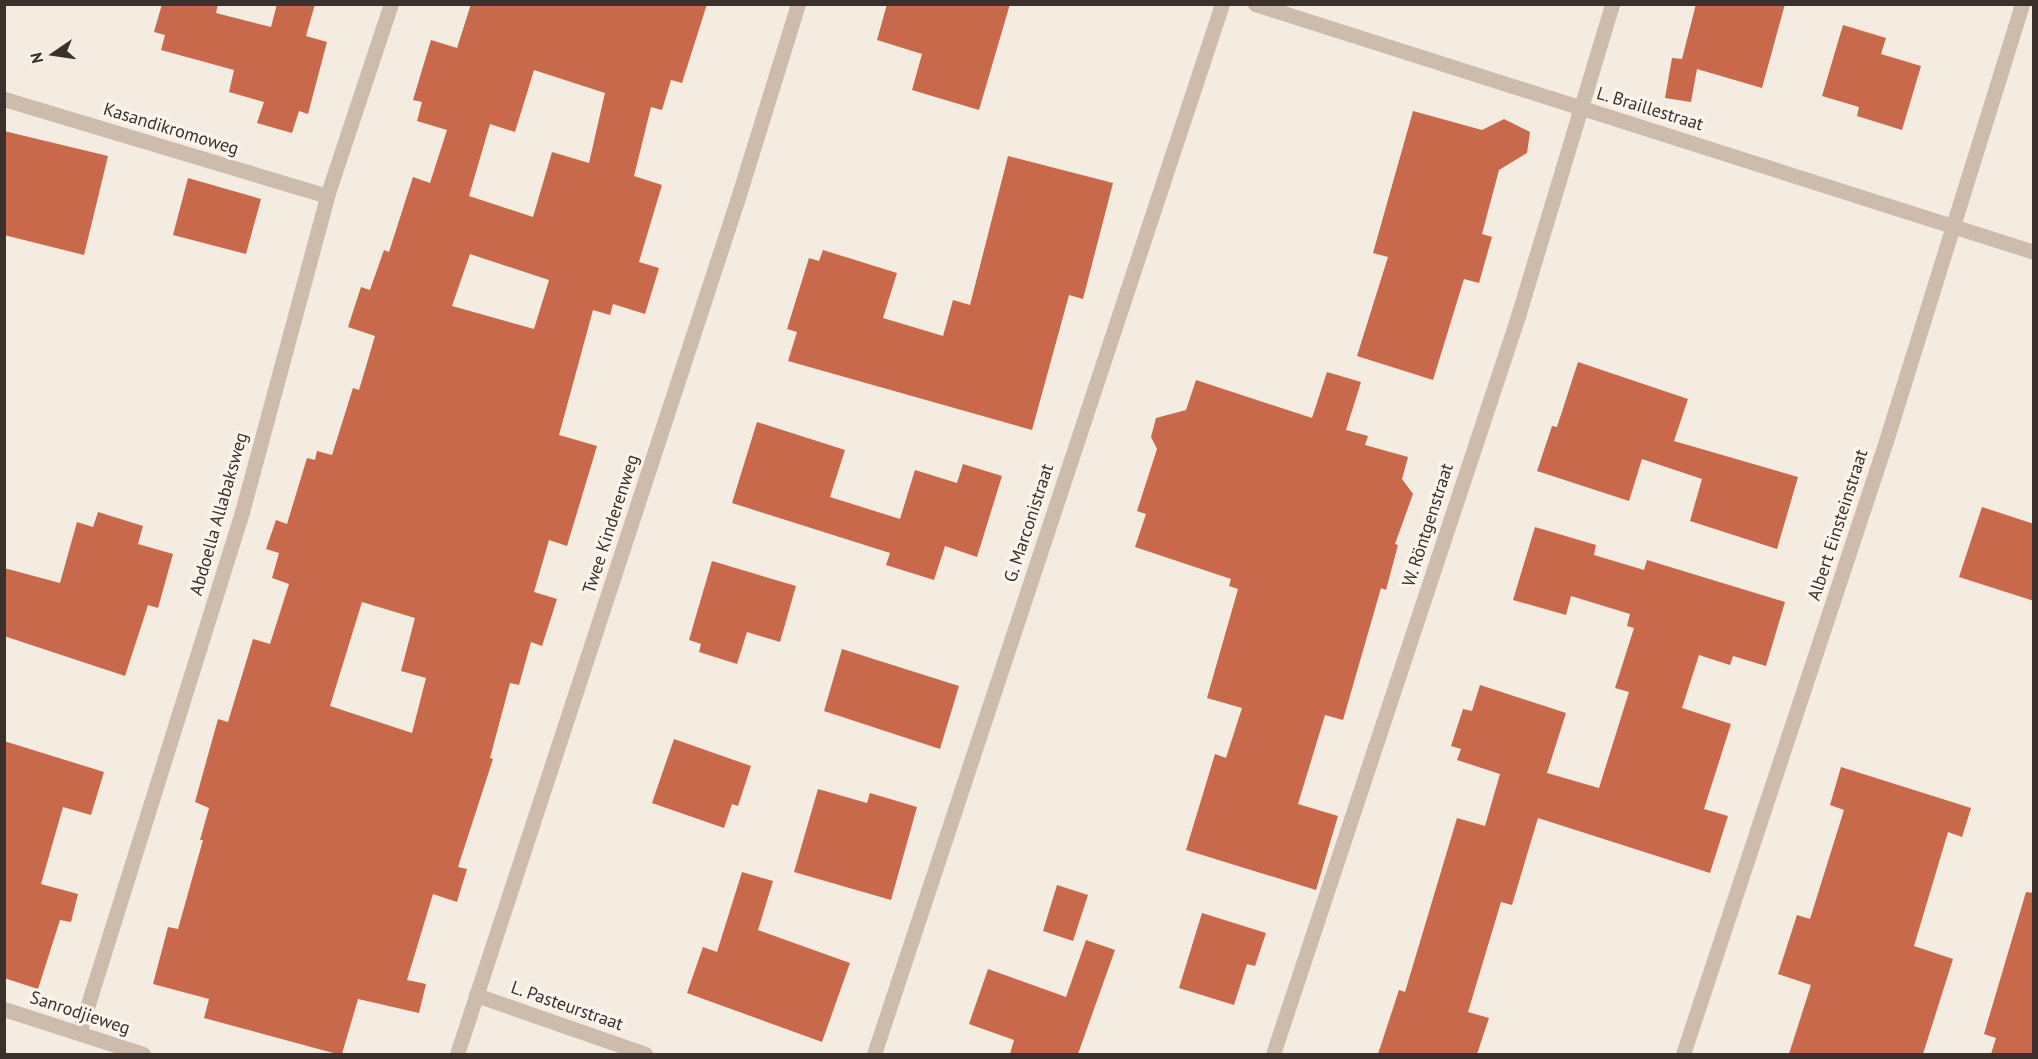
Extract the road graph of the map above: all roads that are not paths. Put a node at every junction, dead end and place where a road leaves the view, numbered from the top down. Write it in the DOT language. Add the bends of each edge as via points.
graph roads {
  1 [pos="391,4"];
  2 [pos="798,4"];
  3 [pos="1222,4"];
  4 [pos="1255,4"];
  5 [pos="1612,4"];
  6 [pos="2022,4"];
  7 [pos="4,99"];
  8 [pos="1580,107"];
  9 [pos="327,196"];
  10 [pos="1953,225"];
  11 [pos="2034,252"];
  12 [pos="476,995"];
  13 [pos="4,1009"];
  14 [pos="79,1033"];
  15 [pos="143,1054"];
  16 [pos="456,1054"];
  17 [pos="645,1054"];
  18 [pos="874,1054"];
  19 [pos="1273,1054"];
  20 [pos="1683,1054"];
  1 -- 9 [label="street, Abdoella Allabaksweg"];
  2 -- 12 [label="street, Twee Kinderenweg" via="734,212"];
  3 -- 18 [label="street, G. Marconistraat"];
  4 -- 8 [label="street, L. Braillestraat"];
  5 -- 8 [label="street, W. Röntgenstraat"];
  6 -- 10 [label="street, Albert Einsteinstraat"];
  7 -- 9 [label="street, Kasandikromoweg"];
  8 -- 10 [label="street, L. Braillestraat"];
  8 -- 19 [label="street, W. Röntgenstraat" via="1518,316"];
  9 -- 14 [label="street, Abdoella Allabaksweg" via="242,512"];
  10 -- 11 [label="street, L. Braillestraat"];
  10 -- 20 [label="street, Albert Einsteinstraat" via="1886,441"];
  12 -- 16 [label="street, Twee Kinderenweg"];
  12 -- 17 [label="street, L. Pasteurstraat"];
  13 -- 14 [label="street, Sanrodjieweg"];
  14 -- 15 [label="street, Sanrodjieweg"];
}
